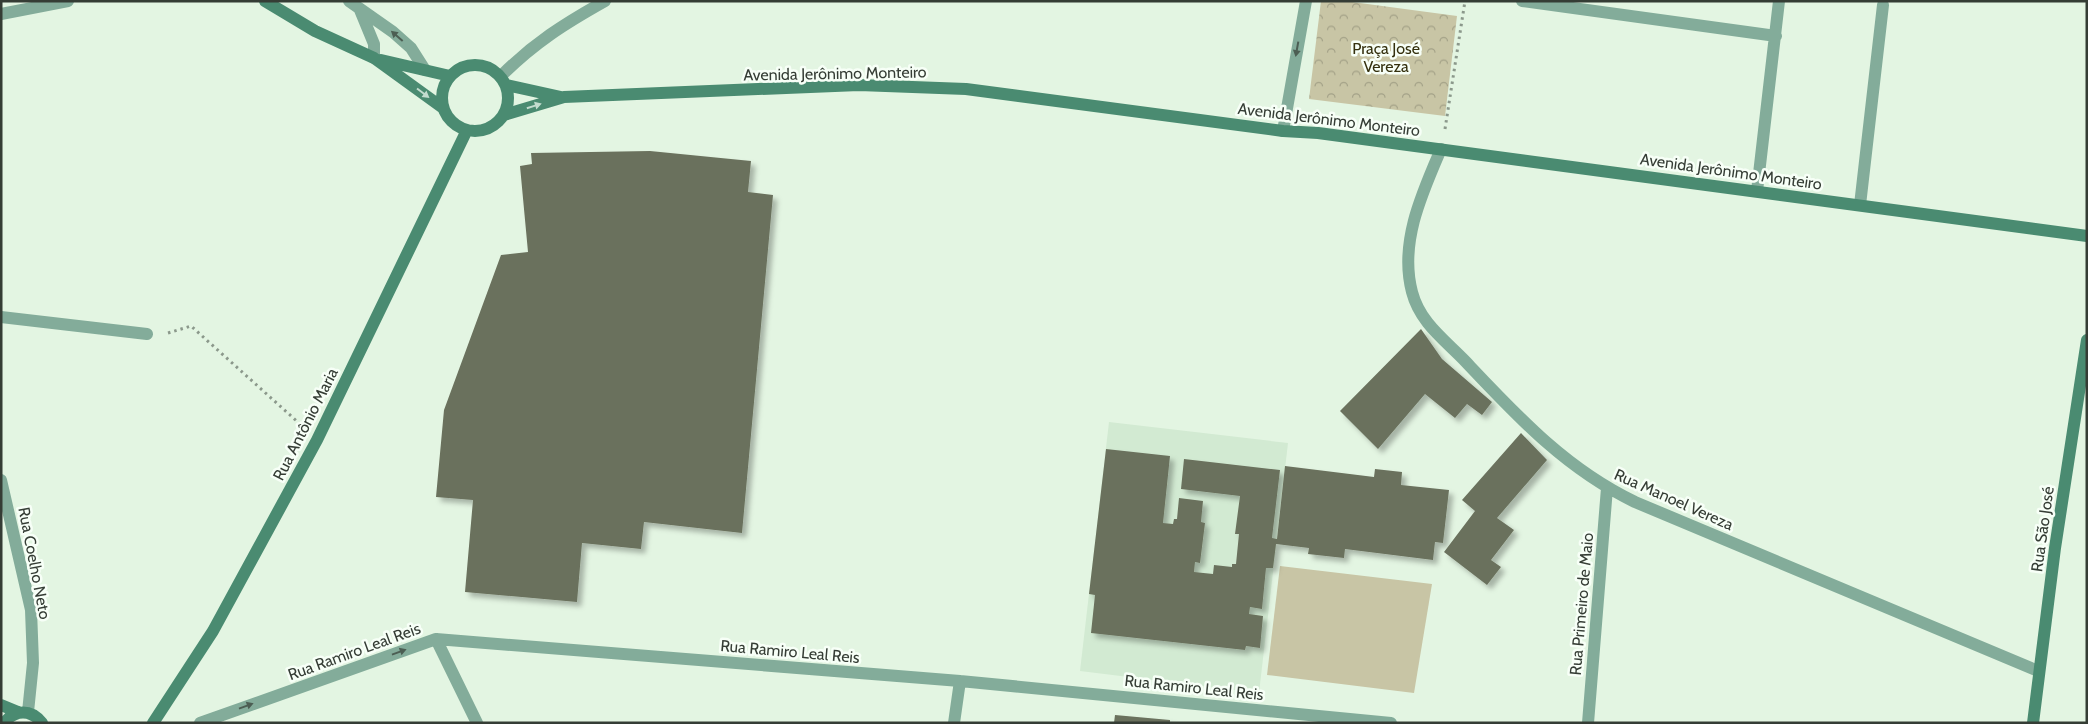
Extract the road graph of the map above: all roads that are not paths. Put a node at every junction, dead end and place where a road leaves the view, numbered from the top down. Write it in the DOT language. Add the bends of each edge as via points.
graph roads {
  1 [pos="68,1"];
  2 [pos="265,1"];
  3 [pos="349,1"];
  4 [pos="605,1"];
  5 [pos="1306,1"];
  6 [pos="1522,1"];
  7 [pos="1779,1"];
  8 [pos="1883,5"];
  9 [pos="360,10"];
  10 [pos="1,14"];
  11 [pos="1776,36"];
  12 [pos="374,58"];
  13 [pos="425,70"];
  14 [pos="450,76"];
  15 [pos="503,80"];
  16 [pos="564,98"];
  17 [pos="443,108"];
  18 [pos="504,116"];
  19 [pos="467,130"];
  20 [pos="1282,131"];
  21 [pos="1441,150"];
  22 [pos="1758,191"];
  23 [pos="1860,205"];
  24 [pos="2087,236"];
  25 [pos="1,317"];
  26 [pos="147,334"];
  27 [pos="2087,340"];
  28 [pos="1,480"];
  29 [pos="1607,488"];
  30 [pos="436,639"];
  31 [pos="2038,671"];
  32 [pos="960,680"];
  33 [pos="1,705"];
  34 [pos="23,712"];
  35 [pos="4,723"];
  36 [pos="42,723"];
  37 [pos="153,723"];
  38 [pos="200,723"];
  39 [pos="477,723"];
  40 [pos="954,723"];
  41 [pos="1391,723"];
  42 [pos="1588,723"];
  43 [pos="2033,723"];
  1 -- 10 [label="street"];
  2 -- 12 [label="street" via="315,31"];
  3 -- 9 [label="street"];
  4 -- 15 [label="street" via="561,25 523,54"];
  5 -- 20 [label="street, one-way"];
  6 -- 11 [label="street"];
  7 -- 11 [label="street"];
  8 -- 23 [label="street"];
  9 -- 12 [label="street" via="374,44"];
  13 -- 9 [label="street, one-way" via="410,48 393,32"];
  11 -- 22 [label="street"];
  12 -- 13 [label="street"];
  12 -- 17 [label="street, one-way"];
  13 -- 14 [label="street"];
  14 -- 15 [label="street" via="458,68 475,65 491,69"];
  14 -- 17 [label="street" via="441,97"];
  15 -- 16 [label="street, Avenida Jerônimo Monteiro"];
  15 -- 18 [label="street" via="508,100"];
  18 -- 16 [label="street, Avenida Jerônimo Monteiro, one-way"];
  16 -- 20 [label="street, Avenida Jerônimo Monteiro" via="859,85 966,89"];
  17 -- 19 [label="street" via="448,118"];
  18 -- 19 [label="street" via="488,129"];
  19 -- 37 [label="street, Rua Antônio Maria" via="317,440 213,631"];
  20 -- 21 [label="street, Avenida Jerônimo Monteiro"];
  21 -- 22 [label="street, Avenida Jerônimo Monteiro"];
  21 -- 29 [label="street, Rua Manoel Vereza" via="1414,219 1408,261 1412,292 1424,321 1530,429"];
  22 -- 23 [label="street, Avenida Jerônimo Monteiro"];
  23 -- 24 [label="street, Avenida Jerônimo Monteiro"];
  25 -- 26 [label="street"];
  27 -- 31 [label="street, Rua São José"];
  28 -- 34 [label="street, Rua Coelho Neto" via="31,610 33,663"];
  29 -- 31 [label="street, Rua Manoel Vereza"];
  29 -- 42 [label="street, Rua Primeiro de Maio"];
  30 -- 32 [label="street, Rua Ramiro Leal Reis"];
  38 -- 30 [label="street, Rua Ramiro Leal Reis, one-way"];
  30 -- 39 [label="street"];
  31 -- 43 [label="street, Rua São José"];
  32 -- 40 [label="street"];
  32 -- 41 [label="street, Rua Ramiro Leal Reis"];
  33 -- 34 [label="street"];
  34 -- 35 [label="street" via="9,716"];
  34 -- 36 [label="street" via="37,716"];
}
